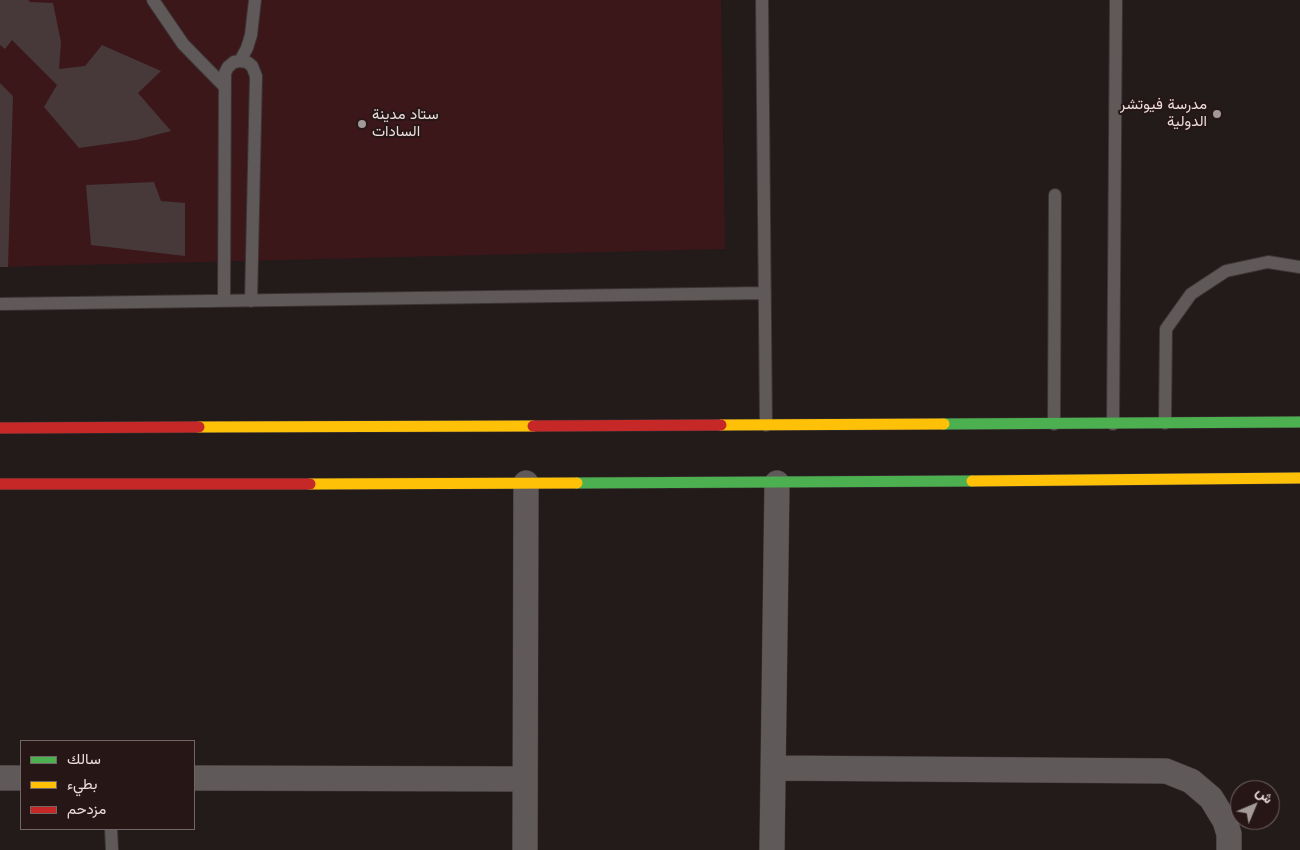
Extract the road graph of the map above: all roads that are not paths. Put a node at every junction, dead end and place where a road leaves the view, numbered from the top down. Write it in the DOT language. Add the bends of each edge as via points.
graph roads {
  1 [pos="153,0"];
  2 [pos="255,0"];
  3 [pos="762,0"];
  4 [pos="1116,0"];
  5 [pos="240,61"];
  6 [pos="225,88"];
  7 [pos="1055,195"];
  8 [pos="1300,267"];
  9 [pos="765,293"];
  10 [pos="251,300"];
  11 [pos="224,301"];
  12 [pos="0,304"];
  13 [pos="1300,422"];
  14 [pos="1165,423"];
  15 [pos="766,424"];
  16 [pos="1054,424"];
  17 [pos="1113,424"];
  18 [pos="0,428"];
  19 [pos="1300,478"];
  20 [pos="526,483"];
  21 [pos="777,483"];
  22 [pos="0,484"];
  23 [pos="774,768"];
  24 [pos="0,778"];
  25 [pos="20,778"];
  26 [pos="195,778"];
  27 [pos="525,780"];
  28 [pos="111,830"];
  29 [pos="112,850"];
  30 [pos="525,850"];
  31 [pos="772,850"];
  32 [pos="1229,850"];
  1 -- 6 [label="lane" via="183,44"];
  2 -- 5 [label="lane" via="252,35"];
  3 -- 9 [label="lane"];
  4 -- 17 [label="lane"];
  5 -- 6 [label="lane" via="228,67"];
  5 -- 10 [label="lane" via="252,66 256,76"];
  6 -- 11 [label="lane"];
  7 -- 16 [label="lane"];
  8 -- 14 [label="lane" via="1268,262 1226,271 1190,294 1166,329"];
  9 -- 10 [label="lane"];
  9 -- 15 [label="lane"];
  10 -- 11 [label="lane"];
  11 -- 12 [label="lane"];
  13 -- 14 [label="main road"];
  14 -- 17 [label="main road"];
  15 -- 16 [label="main road"];
  15 -- 18 [label="main road"];
  16 -- 17 [label="main road"];
  19 -- 21 [label="main road"];
  20 -- 21 [label="main road"];
  20 -- 22 [label="main road"];
  20 -- 27 [label="street"];
  21 -- 23 [label="street"];
  23 -- 31 [label="street"];
  23 -- 32 [label="street" via="1166,771 1191,781 1211,798 1225,821"];
  24 -- 25 [label="street"];
  26 -- 27 [label="street"];
  27 -- 30 [label="street"];
  28 -- 29 [label="lane"];
}
